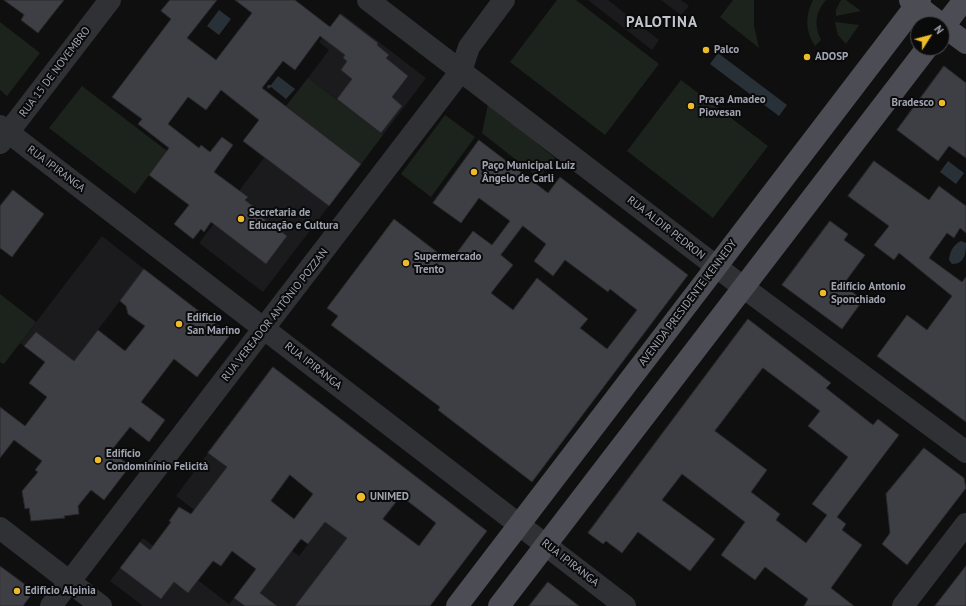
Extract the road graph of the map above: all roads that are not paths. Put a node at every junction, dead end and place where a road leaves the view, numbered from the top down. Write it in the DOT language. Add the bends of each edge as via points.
graph roads {
  1 [pos="110,0"];
  2 [pos="368,0"];
  3 [pos="504,0"];
  4 [pos="964,0"];
  5 [pos="915,2"];
  6 [pos="931,16"];
  7 [pos="950,17"];
  8 [pos="950,32"];
  9 [pos="966,43"];
  10 [pos="921,56"];
  11 [pos="461,71"];
  12 [pos="823,127"];
  13 [pos="3,134"];
  14 [pos="852,146"];
  15 [pos="716,267"];
  16 [pos="743,287"];
  17 [pos="264,328"];
  18 [pos="966,452"];
  19 [pos="519,524"];
  20 [pos="966,524"];
  21 [pos="0,528"];
  22 [pos="546,545"];
  23 [pos="70,582"];
  24 [pos="52,606"];
  25 [pos="101,606"];
  26 [pos="457,606"];
  27 [pos="499,606"];
  28 [pos="625,606"];
  29 [pos="903,606"];
  1 -- 13 [label="street, RUA 15 DE NOVEMBRO"];
  2 -- 11 [label="street, RUA ALDIR PEDRON"];
  3 -- 11 [label="street, RUA VEREADOR ANTÔNIO POZZAN" via="469,47"];
  4 -- 7 [label="main road"];
  5 -- 6 [label="main road"];
  5 -- 12 [label="main road, AVENIDA PRESIDENTE KENNEDY"];
  8 -- 9 [label="main road"];
  10 -- 14 [label="main road"];
  11 -- 15 [label="street, RUA ALDIR PEDRON"];
  11 -- 17 [label="street, RUA VEREADOR ANTÔNIO POZZAN"];
  12 -- 14 [label="main road"];
  12 -- 15 [label="main road, AVENIDA PRESIDENTE KENNEDY"];
  13 -- 17 [label="street, RUA IPIRANGA"];
  14 -- 16 [label="main road"];
  15 -- 16 [label="street, RUA ALDIR PEDRON"];
  15 -- 19 [label="main road, AVENIDA PRESIDENTE KENNEDY"];
  16 -- 18 [label="street, RUA ALDIR PEDRON"];
  16 -- 22 [label="main road"];
  17 -- 19 [label="street, RUA IPIRANGA"];
  17 -- 23 [label="street, RUA VEREADOR ANTÔNIO POZZAN"];
  19 -- 22 [label="street, RUA IPIRANGA"];
  19 -- 26 [label="main road, AVENIDA PRESIDENTE KENNEDY"];
  20 -- 29 [label="street"];
  21 -- 23 [label="street"];
  22 -- 27 [label="main road"];
  22 -- 28 [label="street, RUA IPIRANGA"];
  23 -- 24 [label="street, RUA VEREADOR ANTÔNIO POZZAN"];
  23 -- 25 [label="street"];
}
